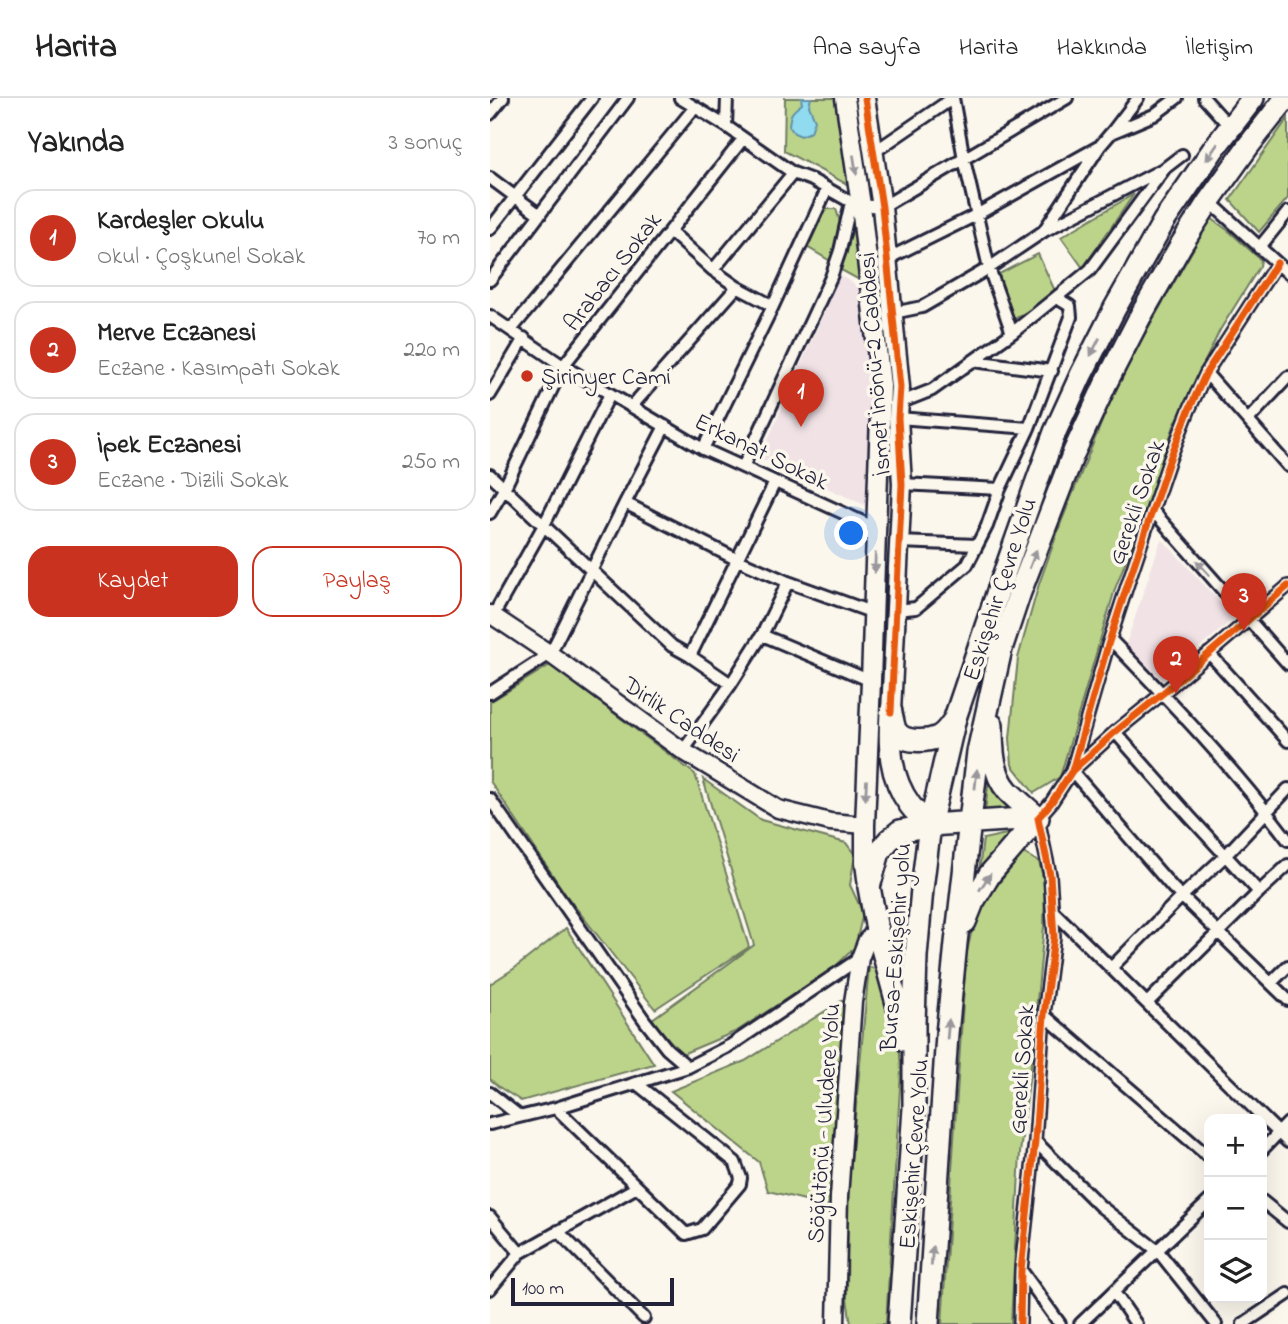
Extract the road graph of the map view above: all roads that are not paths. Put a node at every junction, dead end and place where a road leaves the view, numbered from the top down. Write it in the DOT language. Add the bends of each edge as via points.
graph roads {
  1 [pos="503,98"];
  2 [pos="592,98"];
  3 [pos="628,98"];
  4 [pos="680,98"];
  5 [pos="727,98"];
  6 [pos="845,98"];
  7 [pos="865,98"];
  8 [pos="953,98"];
  9 [pos="1067,98"];
  10 [pos="1138,98"];
  11 [pos="1177,98"];
  12 [pos="1204,98"];
  13 [pos="1253,98"];
  14 [pos="1286,98"];
  15 [pos="695,107"];
  16 [pos="490,114"];
  17 [pos="726,127"];
  18 [pos="1230,127"];
  19 [pos="1111,133"];
  20 [pos="743,139"];
  21 [pos="1100,146"];
  22 [pos="874,152"];
  23 [pos="1182,155"];
  24 [pos="964,159"];
  25 [pos="1165,168"];
  26 [pos="793,173"];
  27 [pos="490,178"];
  28 [pos="827,189"];
  29 [pos="516,197"];
  30 [pos="1209,201"];
  31 [pos="856,203"];
  32 [pos="882,206"];
  33 [pos="1288,212"];
  34 [pos="978,214"];
  35 [pos="540,215"];
  36 [pos="490,229"];
  37 [pos="670,231"];
  38 [pos="1044,231"];
  39 [pos="1259,248"];
  40 [pos="887,259"];
  41 [pos="1277,263"];
  42 [pos="989,268"];
  43 [pos="713,270"];
  44 [pos="1288,274"];
  45 [pos="490,280"];
  46 [pos="737,287"];
  47 [pos="1058,298"];
  48 [pos="773,306"];
  49 [pos="893,313"];
  50 [pos="490,316"];
  51 [pos="512,330"];
  52 [pos="1012,333"];
  53 [pos="524,338"];
  54 [pos="972,361"];
  55 [pos="563,366"];
  56 [pos="1052,371"];
  57 [pos="1206,373"];
  58 [pos="1288,377"];
  59 [pos="610,394"];
  60 [pos="490,395"];
  61 [pos="631,407"];
  62 [pos="899,410"];
  63 [pos="1248,420"];
  64 [pos="665,426"];
  65 [pos="1029,428"];
  66 [pos="703,449"];
  67 [pos="1288,466"];
  68 [pos="743,467"];
  69 [pos="490,475"];
  70 [pos="775,482"];
  71 [pos="902,484"];
  72 [pos="504,489"];
  73 [pos="1000,489"];
  74 [pos="625,503"];
  75 [pos="1153,512"];
  76 [pos="490,513"];
  77 [pos="544,525"];
  78 [pos="876,528"];
  79 [pos="899,542"];
  80 [pos="977,545"];
  81 [pos="738,560"];
  82 [pos="592,571"];
  83 [pos="788,582"];
  84 [pos="1288,586"];
  85 [pos="896,610"];
  86 [pos="874,613"];
  87 [pos="491,615"];
  88 [pos="1248,619"];
  89 [pos="762,635"];
  90 [pos="1110,639"];
  91 [pos="1209,653"];
  92 [pos="550,654"];
  93 [pos="690,656"];
  94 [pos="1288,664"];
  95 [pos="995,670"];
  96 [pos="872,681"];
  97 [pos="731,684"];
  98 [pos="490,693"];
  99 [pos="1163,693"];
  100 [pos="891,712"];
  101 [pos="955,718"];
  102 [pos="1115,732"];
  103 [pos="1288,741"];
  104 [pos="683,751"];
  105 [pos="1072,771"];
  106 [pos="1288,789"];
  107 [pos="490,799"];
  108 [pos="1268,813"];
  109 [pos="1038,818"];
  110 [pos="971,823"];
  111 [pos="865,825"];
  112 [pos="930,825"];
  113 [pos="1288,839"];
  114 [pos="1226,855"];
  115 [pos="1288,865"];
  116 [pos="869,887"];
  117 [pos="1259,892"];
  118 [pos="1181,897"];
  119 [pos="1053,911"];
  120 [pos="877,930"];
  121 [pos="1218,934"];
  122 [pos="956,943"];
  123 [pos="860,958"];
  124 [pos="1288,966"];
  125 [pos="1112,967"];
  126 [pos="1270,983"];
  127 [pos="1288,1000"];
  128 [pos="1147,1003"];
  129 [pos="1044,1015"];
  130 [pos="688,1067"];
  131 [pos="636,1083"];
  132 [pos="490,1093"];
  133 [pos="556,1108"];
  134 [pos="914,1108"];
  135 [pos="519,1116"];
  136 [pos="1288,1123"];
  137 [pos="490,1124"];
  138 [pos="1279,1133"];
  139 [pos="1035,1141"];
  140 [pos="1288,1142"];
  141 [pos="1267,1145"];
  142 [pos="1204,1153"];
  143 [pos="637,1187"];
  144 [pos="1267,1205"];
  145 [pos="1204,1206"];
  146 [pos="490,1217"];
  147 [pos="1288,1222"];
  148 [pos="558,1231"];
  149 [pos="1158,1251"];
  150 [pos="520,1253"];
  151 [pos="1021,1270"];
  152 [pos="490,1289"];
  153 [pos="1114,1293"];
  154 [pos="1288,1294"];
  155 [pos="644,1318"];
  156 [pos="836,1324"];
  157 [pos="898,1324"];
  158 [pos="928,1324"];
  159 [pos="1020,1324"];
  160 [pos="1059,1324"];
  161 [pos="1080,1324"];
  162 [pos="1136,1324"];
  163 [pos="1216,1324"];
  164 [pos="1243,1324"];
  1 -- 16 [label="street"];
  2 -- 29 [label="street"];
  3 -- 35 [label="street"];
  4 -- 15 [label="street"];
  5 -- 17 [label="street"];
  6 -- 31 [label="main road, İsmet İnönü-2 Caddesi, one-way"];
  7 -- 22 [label="main road, İsmet İnönü-2 Caddesi"];
  8 -- 22 [label="street"];
  8 -- 24 [label="street"];
  9 -- 24 [label="street"];
  10 -- 19 [label="street"];
  11 -- 19 [label="street" via="1154,115"];
  12 -- 18 [label="street"];
  13 -- 18 [label="highway, Eskişehir Çevre Yolu"];
  14 -- 30 [label="highway, Eskişehir Çevre Yolu"];
  15 -- 17 [label="street"];
  15 -- 51 [label="street"];
  17 -- 20 [label="street"];
  18 -- 101 [label="highway, Eskişehir Çevre Yolu, one-way" via="1164,221 1081,375 1055,432"];
  19 -- 21 [label="street"];
  20 -- 26 [label="street"];
  20 -- 37 [label="street, Arabacı Sokak"];
  21 -- 34 [label="street"];
  21 -- 38 [label="street"];
  22 -- 32 [label="main road, İsmet İnönü-2 Caddesi"];
  23 -- 25 [label="street"];
  24 -- 32 [label="street"];
  24 -- 34 [label="street"];
  25 -- 38 [label="street"];
  25 -- 47 [label="street" via="1090,270"];
  26 -- 28 [label="street"];
  26 -- 43 [label="street"];
  27 -- 29 [label="street"];
  28 -- 31 [label="street"];
  28 -- 48 [label="street"];
  29 -- 35 [label="street"];
  29 -- 36 [label="street"];
  30 -- 39 [label="street"];
  95 -- 30 [label="highway, Eskişehir Çevre Yolu, one-way" via="1020,592 1106,383"];
  31 -- 32 [label="street"];
  31 -- 68 [label="street" via="831,276"];
  31 -- 78 [label="main road, İsmet İnönü-2 Caddesi" via="881,386"];
  32 -- 40 [label="main road, İsmet İnönü-2 Caddesi"];
  33 -- 39 [label="street"];
  34 -- 40 [label="street"];
  34 -- 42 [label="street"];
  35 -- 45 [label="street"];
  37 -- 43 [label="street"];
  37 -- 55 [label="street, Arabacı Sokak"];
  38 -- 42 [label="street"];
  39 -- 41 [label="street"];
  40 -- 49 [label="main road, İsmet İnönü-2 Caddesi"];
  41 -- 44 [label="street"];
  41 -- 57 [label="street, Gerekli Sokak"];
  42 -- 49 [label="street" via="922,307"];
  42 -- 52 [label="street"];
  43 -- 46 [label="street"];
  46 -- 48 [label="street"];
  46 -- 61 [label="street"];
  47 -- 52 [label="street"];
  47 -- 56 [label="street" via="1070,306 1071,317"];
  48 -- 66 [label="street"];
  49 -- 62 [label="main road, İsmet İnönü-2 Caddesi"];
  50 -- 51 [label="street, Erkanat Sokak"];
  51 -- 53 [label="street, Erkanat Sokak"];
  52 -- 54 [label="street"];
  53 -- 55 [label="street, Erkanat Sokak"];
  53 -- 60 [label="street"];
  54 -- 56 [label="street"];
  54 -- 62 [label="street"];
  55 -- 59 [label="street, Erkanat Sokak"];
  55 -- 72 [label="street, Arabacı Sokak"];
  56 -- 65 [label="street"];
  57 -- 63 [label="street"];
  57 -- 75 [label="street, Gerekli Sokak"];
  58 -- 63 [label="street"];
  59 -- 61 [label="street, Erkanat Sokak"];
  59 -- 77 [label="street"];
  61 -- 64 [label="street, Erkanat Sokak"];
  62 -- 65 [label="street"];
  62 -- 71 [label="main road, İsmet İnönü-2 Caddesi"];
  63 -- 67 [label="street"];
  64 -- 66 [label="street, Erkanat Sokak"];
  64 -- 74 [label="street"];
  65 -- 73 [label="street"];
  66 -- 68 [label="street, Erkanat Sokak"];
  68 -- 70 [label="street, Erkanat Sokak"];
  69 -- 72 [label="street"];
  70 -- 78 [label="street, Erkanat Sokak"];
  70 -- 81 [label="street"];
  71 -- 73 [label="street"];
  71 -- 79 [label="main road, İsmet İnönü-2 Caddesi"];
  72 -- 76 [label="street, Arabacı Sokak"];
  72 -- 77 [label="street"];
  73 -- 80 [label="street"];
  74 -- 81 [label="street"];
  74 -- 82 [label="street"];
  88 -- 75 [label="street, one-way"];
  75 -- 90 [label="street, Gerekli Sokak"];
  77 -- 82 [label="street"];
  77 -- 87 [label="street"];
  78 -- 86 [label="main road, İsmet İnönü-2 Caddesi, one-way"];
  79 -- 80 [label="street"];
  79 -- 85 [label="main road, İsmet İnönü-2 Caddesi"];
  80 -- 85 [label="street" via="967,565 916,608"];
  81 -- 83 [label="street"];
  81 -- 93 [label="street"];
  82 -- 92 [label="street"];
  82 -- 93 [label="street" via="672,646"];
  83 -- 86 [label="street"];
  83 -- 89 [label="street"];
  84 -- 88 [label="street"];
  85 -- 100 [label="main road, İsmet İnönü-2 Caddesi"];
  86 -- 96 [label="main road, İsmet İnönü-2 Caddesi"];
  87 -- 92 [label="street, Dirlik Caddesi"];
  88 -- 91 [label="street"];
  88 -- 94 [label="street"];
  89 -- 96 [label="street"];
  89 -- 97 [label="street"];
  90 -- 99 [label="street"];
  90 -- 105 [label="street, Gerekli Sokak"];
  91 -- 99 [label="street"];
  91 -- 103 [label="street"];
  92 -- 98 [label="street"];
  92 -- 104 [label="street, Dirlik Caddesi"];
  93 -- 97 [label="street"];
  95 -- 109 [label="highway" via="992,726 997,770 1006,789"];
  110 -- 95 [label="highway, Eskişehir Çevre Yolu, one-way" via="978,752"];
  96 -- 111 [label="main road, İsmet İnönü-2 Caddesi, one-way"];
  97 -- 104 [label="street"];
  99 -- 102 [label="street"];
  99 -- 108 [label="street"];
  100 -- 101 [label="highway" via="902,738 919,741 936,738"];
  100 -- 112 [label="highway" via="892,766 911,806"];
  101 -- 112 [label="highway, Eskişehir Çevre Yolu"];
  102 -- 105 [label="street"];
  102 -- 114 [label="street"];
  104 -- 111 [label="street, Dirlik Caddesi" via="778,809"];
  105 -- 109 [label="street"];
  105 -- 118 [label="street"];
  106 -- 108 [label="street"];
  107 -- 130 [label="street" via="645,1021"];
  108 -- 113 [label="street"];
  108 -- 114 [label="street"];
  109 -- 110 [label="highway"];
  109 -- 119 [label="street, Gerekli Sokak"];
  122 -- 109 [label="highway, one-way" via="972,902 990,874"];
  110 -- 112 [label="highway"];
  110 -- 122 [label="highway, Eskişehir Çevre Yolu"];
  111 -- 116 [label="main road, İsmet İnönü-2 Caddesi"];
  112 -- 116 [label="highway" via="900,831 889,840 879,852"];
  112 -- 134 [label="highway, Bursa-Eskişehir yolu" via="916,956"];
  114 -- 117 [label="street"];
  114 -- 118 [label="street"];
  115 -- 117 [label="street"];
  116 -- 120 [label="highway"];
  117 -- 121 [label="street"];
  118 -- 121 [label="street"];
  118 -- 125 [label="street"];
  119 -- 125 [label="street"];
  119 -- 129 [label="street, Gerekli Sokak"];
  120 -- 123 [label="street, Söğütönü - Uludere Yolu"];
  120 -- 134 [label="highway" via="901,1018"];
  121 -- 126 [label="street"];
  121 -- 128 [label="street"];
  158 -- 122 [label="highway, Eskişehir Çevre Yolu, one-way"];
  123 -- 130 [label="street" via="731,1045"];
  123 -- 156 [label="street, Söğütönü - Uludere Yolu" via="839,1197"];
  124 -- 126 [label="street"];
  125 -- 128 [label="street"];
  126 -- 127 [label="street"];
  128 -- 138 [label="street"];
  129 -- 139 [label="street, Gerekli Sokak"];
  129 -- 142 [label="street"];
  130 -- 131 [label="street"];
  131 -- 133 [label="street"];
  131 -- 143 [label="street" via="735,1162 741,1178 702,1229 686,1234"];
  132 -- 135 [label="street"];
  133 -- 135 [label="street"];
  133 -- 143 [label="street"];
  134 -- 157 [label="highway, Bursa-Eskişehir yolu"];
  135 -- 137 [label="street"];
  136 -- 138 [label="street"];
  138 -- 140 [label="street"];
  138 -- 141 [label="street"];
  139 -- 149 [label="street" via="1100,1206"];
  139 -- 151 [label="street, Gerekli Sokak"];
  143 -- 148 [label="street"];
  144 -- 147 [label="street"];
  145 -- 149 [label="street"];
  146 -- 150 [label="street"];
  148 -- 150 [label="street"];
  148 -- 155 [label="street"];
  149 -- 153 [label="street"];
  149 -- 163 [label="street"];
  150 -- 152 [label="street"];
  151 -- 159 [label="street, Gerekli Sokak"];
  151 -- 160 [label="street"];
  153 -- 161 [label="street"];
  153 -- 162 [label="street"];
  154 -- 164 [label="street"];
}
